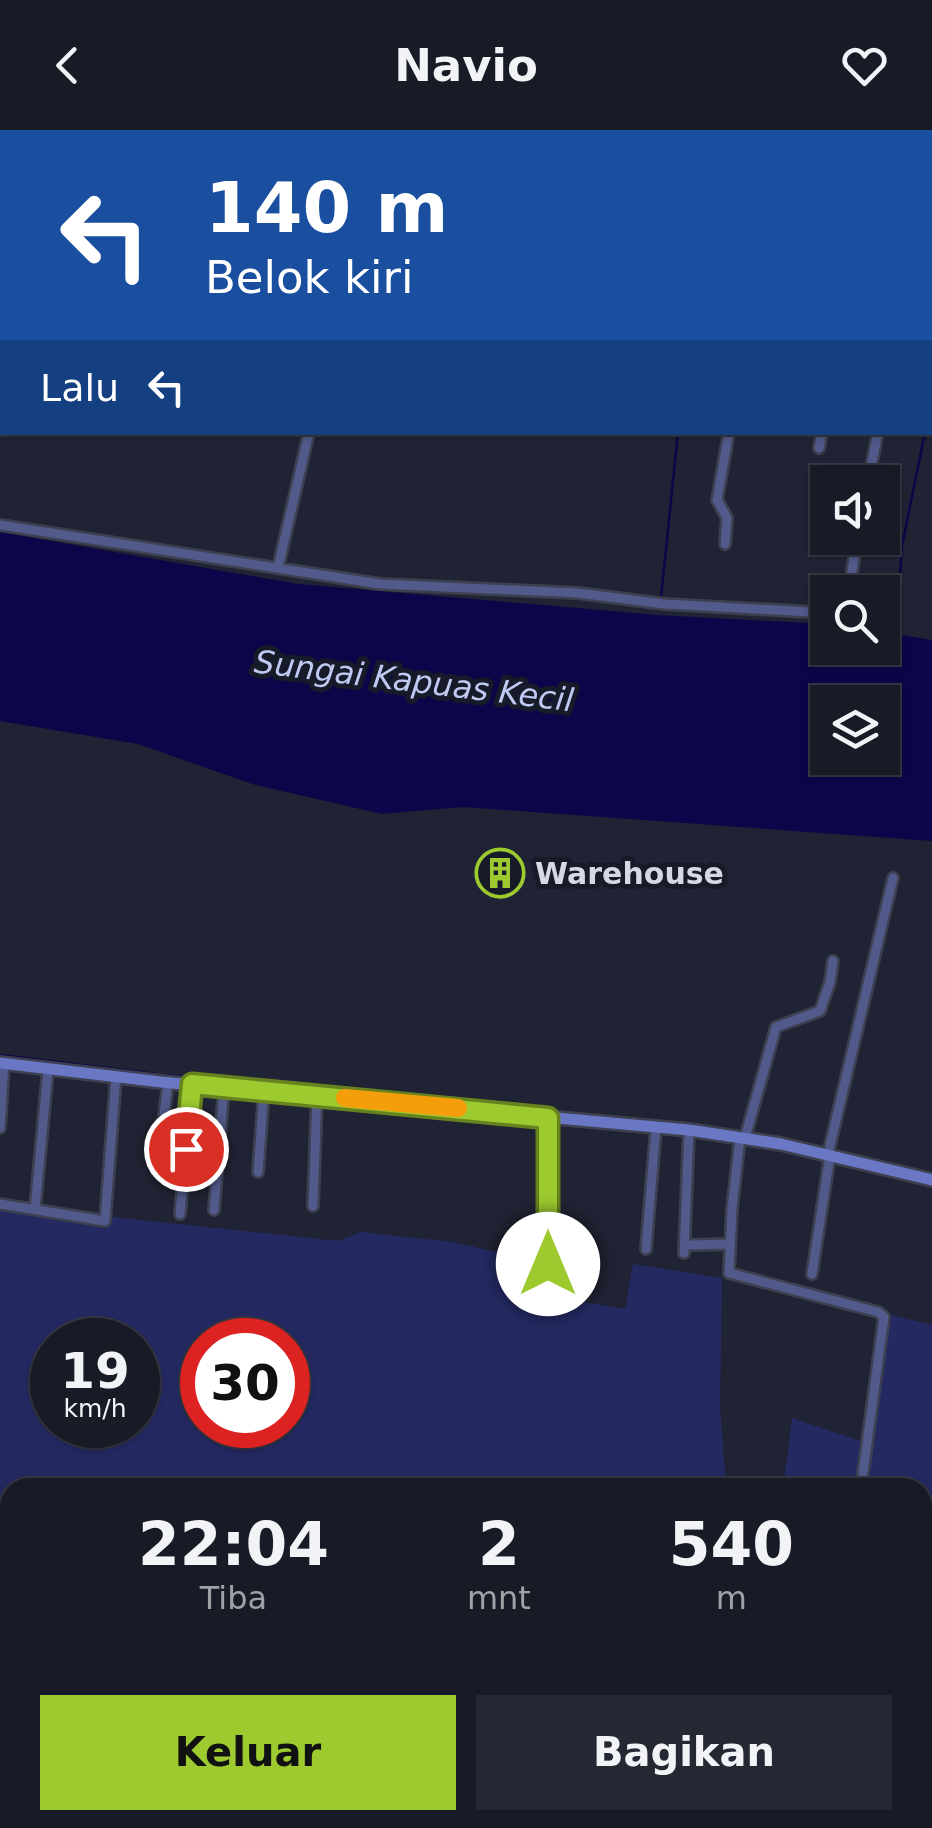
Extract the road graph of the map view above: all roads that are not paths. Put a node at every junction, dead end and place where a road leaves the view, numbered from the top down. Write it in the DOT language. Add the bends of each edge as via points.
graph roads {
  1 [pos="307,435"];
  2 [pos="728,435"];
  3 [pos="821,435"];
  4 [pos="877,435"];
  5 [pos="819,448"];
  6 [pos="871,465"];
  7 [pos="0,525"];
  8 [pos="726,544"];
  9 [pos="278,568"];
  10 [pos="810,612"];
  11 [pos="894,878"];
  12 [pos="834,961"];
  13 [pos="2,1063"];
  14 [pos="48,1070"];
  15 [pos="116,1076"];
  16 [pos="168,1083"];
  17 [pos="192,1084"];
  18 [pos="224,1087"];
  19 [pos="264,1090"];
  20 [pos="317,1095"];
  21 [pos="548,1118"];
  22 [pos="656,1127"];
  23 [pos="0,1128"];
  24 [pos="689,1130"];
  25 [pos="742,1138"];
  26 [pos="829,1155"];
  27 [pos="157,1172"];
  28 [pos="258,1172"];
  29 [pos="932,1180"];
  30 [pos="0,1204"];
  31 [pos="313,1206"];
  32 [pos="35,1209"];
  33 [pos="214,1210"];
  34 [pos="180,1214"];
  35 [pos="729,1244"];
  36 [pos="646,1249"];
  37 [pos="548,1264"];
  38 [pos="812,1274"];
  39 [pos="862,1478"];
  1 -- 9 [label="street"];
  2 -- 8 [label="street" via="717,500 727,518"];
  3 -- 5 [label="street"];
  4 -- 6 [label="street"];
  7 -- 9 [label="street"];
  9 -- 10 [label="street" via="404,586"];
  11 -- 26 [label="street"];
  12 -- 25 [label="street" via="820,1011 776,1027"];
  13 -- 14 [label="main road"];
  13 -- 23 [label="street"];
  14 -- 15 [label="main road"];
  14 -- 32 [label="street"];
  15 -- 16 [label="main road"];
  15 -- 32 [label="street" via="105,1221"];
  16 -- 17 [label="main road"];
  16 -- 27 [label="street"];
  17 -- 18 [label="main road"];
  17 -- 34 [label="street"];
  18 -- 19 [label="main road"];
  18 -- 33 [label="street"];
  19 -- 20 [label="main road"];
  19 -- 28 [label="street"];
  20 -- 21 [label="main road"];
  20 -- 31 [label="street"];
  21 -- 22 [label="main road"];
  21 -- 37 [label="street"];
  22 -- 24 [label="main road"];
  22 -- 36 [label="street"];
  24 -- 25 [label="main road"];
  24 -- 35 [label="street" via="688,1249"];
  25 -- 26 [label="main road"];
  25 -- 35 [label="street"];
  26 -- 29 [label="main road"];
  26 -- 38 [label="street"];
  30 -- 32 [label="street"];
  35 -- 39 [label="street" via="729,1274 883,1314"];
}
